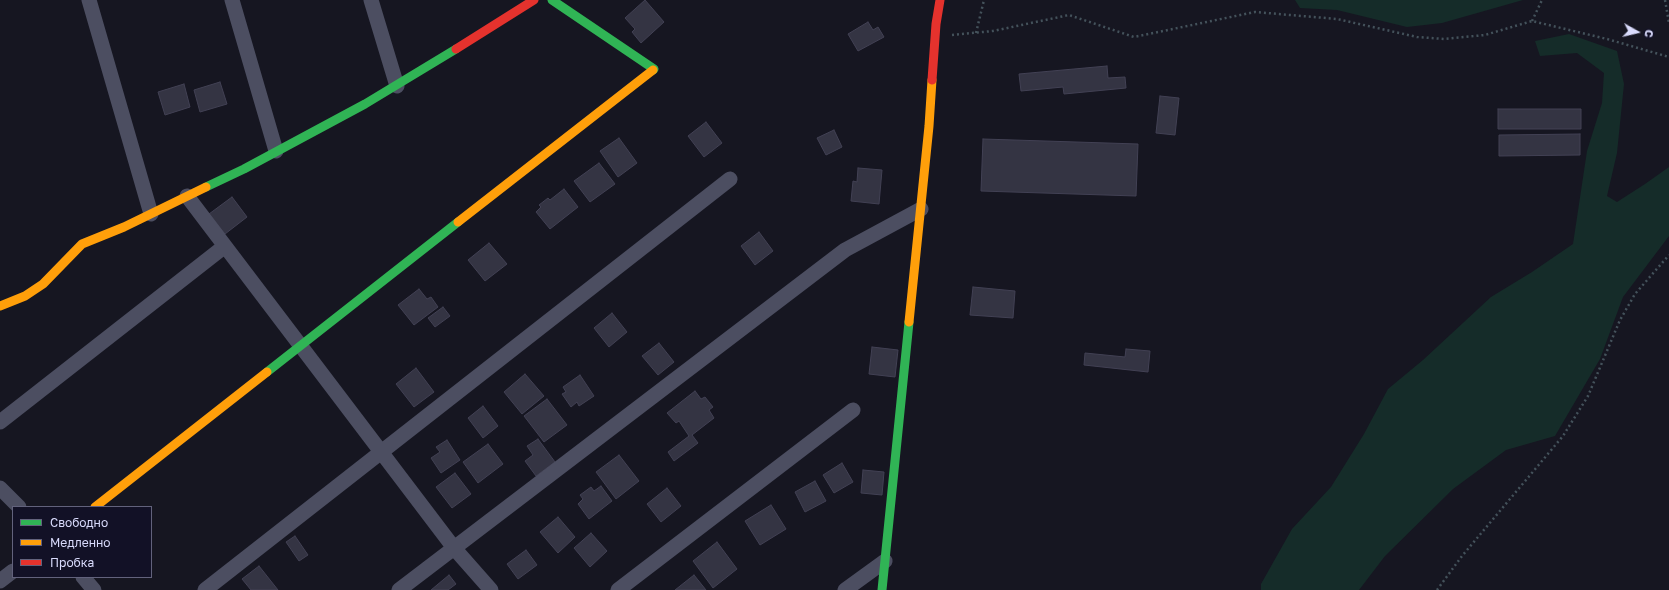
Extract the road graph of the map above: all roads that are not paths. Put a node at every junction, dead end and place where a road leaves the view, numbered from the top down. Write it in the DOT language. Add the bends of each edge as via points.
graph roads {
  1 [pos="89,0"];
  2 [pos="232,0"];
  3 [pos="371,0"];
  4 [pos="534,0"];
  5 [pos="552,0"];
  6 [pos="940,0"];
  7 [pos="514,6"];
  8 [pos="397,86"];
  9 [pos="276,151"];
  10 [pos="730,179"];
  11 [pos="187,196"];
  12 [pos="921,209"];
  13 [pos="151,214"];
  14 [pos="225,246"];
  15 [pos="0,306"];
  16 [pos="300,345"];
  17 [pos="853,410"];
  18 [pos="0,422"];
  19 [pos="382,452"];
  20 [pos="0,488"];
  21 [pos="18,506"];
  22 [pos="96,506"];
  23 [pos="454,548"];
  24 [pos="885,561"];
  25 [pos="12,572"];
  26 [pos="84,578"];
  27 [pos="0,581"];
  28 [pos="94,590"];
  29 [pos="204,590"];
  30 [pos="399,590"];
  31 [pos="491,590"];
  32 [pos="618,590"];
  33 [pos="845,590"];
  34 [pos="882,590"];
  1 -- 13 [label="street"];
  2 -- 9 [label="street"];
  3 -- 8 [label="street"];
  4 -- 7 [label="street"];
  5 -- 16 [label="street" via="654,70"];
  6 -- 12 [label="street"];
  7 -- 8 [label="street"];
  8 -- 9 [label="street"];
  9 -- 11 [label="street"];
  10 -- 19 [label="street"];
  11 -- 13 [label="street"];
  11 -- 14 [label="street"];
  12 -- 23 [label="street" via="845,250"];
  12 -- 24 [label="street"];
  13 -- 15 [label="street" via="82,244 43,284 25,296"];
  14 -- 16 [label="street"];
  14 -- 18 [label="street"];
  16 -- 19 [label="street"];
  16 -- 22 [label="street"];
  17 -- 32 [label="street"];
  19 -- 23 [label="street"];
  19 -- 29 [label="street"];
  20 -- 21 [label="street"];
  23 -- 30 [label="street"];
  23 -- 31 [label="street"];
  24 -- 33 [label="street"];
  24 -- 34 [label="street"];
  25 -- 27 [label="street"];
  26 -- 28 [label="street"];
}
